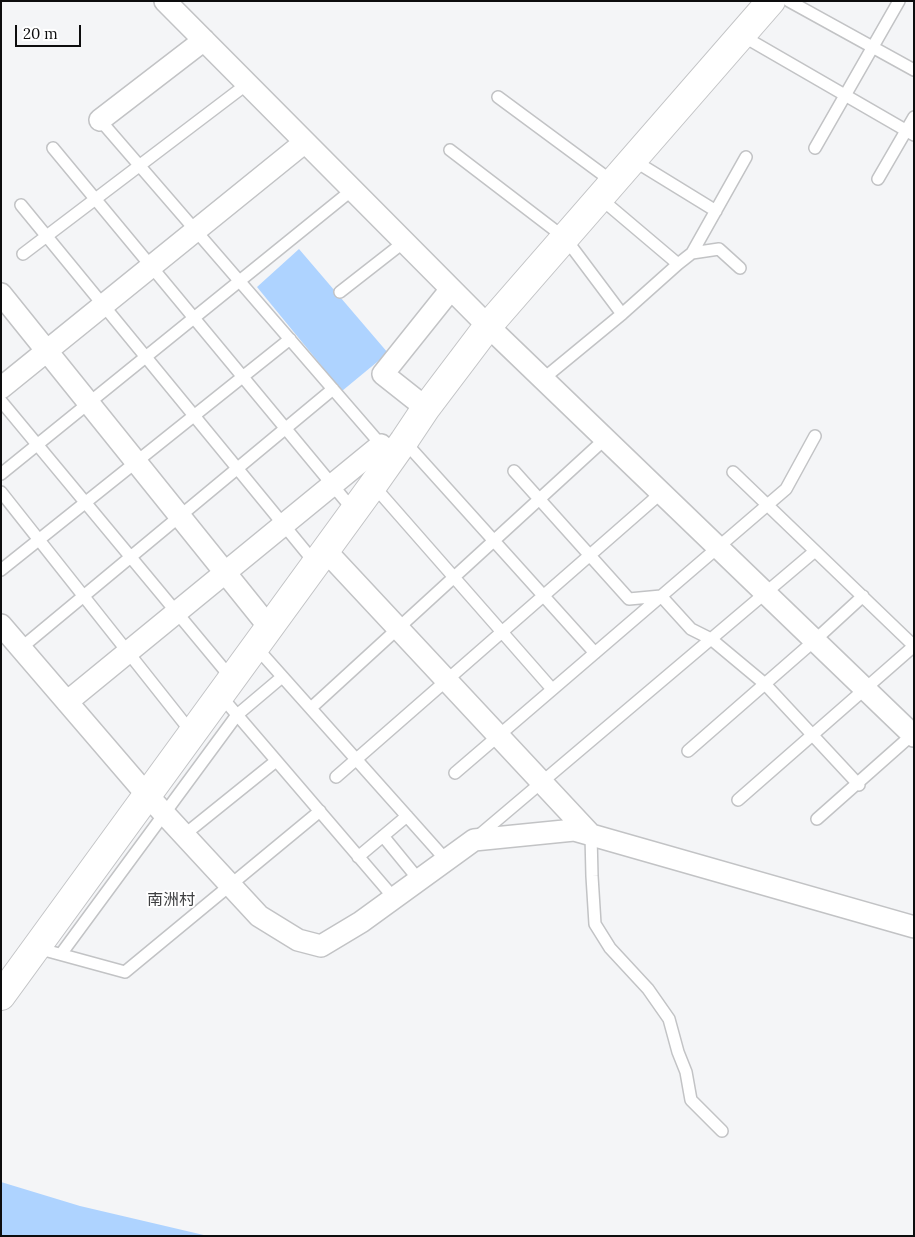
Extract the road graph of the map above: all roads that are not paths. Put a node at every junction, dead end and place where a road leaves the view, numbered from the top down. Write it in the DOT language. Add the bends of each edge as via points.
graph roads {
  1 [pos="165,1"];
  2 [pos="899,1"];
  3 [pos="771,3"];
  4 [pos="741,35"];
  5 [pos="204,40"];
  6 [pos="872,47"];
  7 [pos="914,70"];
  8 [pos="247,84"];
  9 [pos="845,96"];
  10 [pos="498,97"];
  11 [pos="914,117"];
  12 [pos="100,120"];
  13 [pos="910,133"];
  14 [pos="305,142"];
  15 [pos="53,148"];
  16 [pos="815,148"];
  17 [pos="450,150"];
  18 [pos="746,157"];
  19 [pos="633,160"];
  20 [pos="140,166"];
  21 [pos="878,179"];
  22 [pos="352,190"];
  23 [pos="607,190"];
  24 [pos="96,199"];
  25 [pos="21,205"];
  26 [pos="716,211"];
  27 [pos="196,231"];
  28 [pos="47,236"];
  29 [pos="565,238"];
  30 [pos="404,242"];
  31 [pos="692,253"];
  32 [pos="23,254"];
  33 [pos="678,264"];
  34 [pos="152,266"];
  35 [pos="740,268"];
  36 [pos="240,281"];
  37 [pos="451,289"];
  38 [pos="340,292"];
  39 [pos="1,294"];
  40 [pos="104,305"];
  41 [pos="622,314"];
  42 [pos="194,318"];
  43 [pos="488,326"];
  44 [pos="290,339"];
  45 [pos="47,351"];
  46 [pos="146,357"];
  47 [pos="243,377"];
  48 [pos="543,379"];
  49 [pos="1,388"];
  50 [pos="334,389"];
  51 [pos="1,401"];
  52 [pos="89,403"];
  53 [pos="426,408"];
  54 [pos="194,416"];
  55 [pos="286,429"];
  56 [pos="815,436"];
  57 [pos="605,439"];
  58 [pos="37,445"];
  59 [pos="393,448"];
  60 [pos="136,462"];
  61 [pos="238,468"];
  62 [pos="514,471"];
  63 [pos="733,472"];
  64 [pos="1,474"];
  65 [pos="332,485"];
  66 [pos="373,485"];
  67 [pos="1,492"];
  68 [pos="662,493"];
  69 [pos="539,500"];
  70 [pos="85,502"];
  71 [pos="767,505"];
  72 [pos="354,511"];
  73 [pos="180,516"];
  74 [pos="284,525"];
  75 [pos="39,540"];
  76 [pos="494,541"];
  77 [pos="718,548"];
  78 [pos="815,551"];
  79 [pos="320,556"];
  80 [pos="590,556"];
  81 [pos="130,557"];
  82 [pos="1,570"];
  83 [pos="225,573"];
  84 [pos="454,578"];
  85 [pos="765,593"];
  86 [pos="83,596"];
  87 [pos="544,596"];
  88 [pos="661,596"];
  89 [pos="863,596"];
  90 [pos="177,613"];
  91 [pos="1,625"];
  92 [pos="398,628"];
  93 [pos="502,632"];
  94 [pos="262,637"];
  95 [pos="711,639"];
  96 [pos="814,641"];
  97 [pos="914,646"];
  98 [pos="21,648"];
  99 [pos="128,652"];
  100 [pos="595,653"];
  101 [pos="282,677"];
  102 [pos="447,681"];
  103 [pos="765,684"];
  104 [pos="552,689"];
  105 [pos="865,689"];
  106 [pos="229,696"];
  107 [pos="67,702"];
  108 [pos="310,708"];
  109 [pos="192,733"];
  110 [pos="813,735"];
  111 [pos="913,735"];
  112 [pos="498,736"];
  113 [pos="688,751"];
  114 [pos="356,759"];
  115 [pos="276,760"];
  116 [pos="454,773"];
  117 [pos="336,777"];
  118 [pos="542,782"];
  119 [pos="858,784"];
  120 [pos="738,800"];
  121 [pos="155,804"];
  122 [pos="320,811"];
  123 [pos="407,816"];
  124 [pos="817,818"];
  125 [pos="184,835"];
  126 [pos="383,836"];
  127 [pos="591,836"];
  128 [pos="474,840"];
  129 [pos="358,857"];
  130 [pos="446,860"];
  131 [pos="419,880"];
  132 [pos="230,885"];
  133 [pos="394,898"];
  134 [pos="914,927"];
  135 [pos="49,951"];
  136 [pos="1,996"];
  137 [pos="722,1131"];
  1 -- 5 [label="street"];
  2 -- 6 [label="lane"];
  3 -- 4 [label="street"];
  3 -- 6 [label="lane"];
  4 -- 9 [label="lane"];
  4 -- 19 [label="street"];
  5 -- 8 [label="street"];
  5 -- 12 [label="street"];
  6 -- 7 [label="lane"];
  6 -- 9 [label="lane"];
  8 -- 14 [label="street"];
  8 -- 20 [label="lane"];
  9 -- 13 [label="lane"];
  9 -- 16 [label="lane"];
  10 -- 23 [label="lane"];
  11 -- 13 [label="lane"];
  12 -- 20 [label="lane"];
  13 -- 21 [label="lane"];
  14 -- 22 [label="street"];
  14 -- 27 [label="street"];
  15 -- 24 [label="lane"];
  17 -- 29 [label="lane"];
  18 -- 26 [label="lane"];
  19 -- 23 [label="street"];
  19 -- 26 [label="lane"];
  20 -- 24 [label="lane"];
  20 -- 27 [label="lane"];
  22 -- 30 [label="street"];
  22 -- 36 [label="lane"];
  23 -- 29 [label="street"];
  23 -- 33 [label="lane"];
  24 -- 28 [label="lane"];
  24 -- 34 [label="lane"];
  25 -- 28 [label="lane"];
  26 -- 31 [label="lane"];
  27 -- 34 [label="street"];
  27 -- 36 [label="lane"];
  28 -- 32 [label="lane"];
  28 -- 40 [label="lane"];
  29 -- 41 [label="lane"];
  29 -- 43 [label="street"];
  30 -- 37 [label="street"];
  30 -- 38 [label="lane"];
  31 -- 33 [label="lane"];
  31 -- 35 [label="lane" via="719,249"];
  33 -- 41 [label="lane"];
  34 -- 40 [label="street"];
  34 -- 42 [label="lane"];
  36 -- 42 [label="lane"];
  36 -- 44 [label="lane"];
  37 -- 43 [label="street"];
  37 -- 53 [label="street" via="383,374"];
  39 -- 45 [label="street"];
  40 -- 45 [label="street"];
  40 -- 46 [label="lane"];
  41 -- 48 [label="lane"];
  42 -- 46 [label="lane"];
  42 -- 47 [label="lane"];
  43 -- 48 [label="street"];
  43 -- 53 [label="street"];
  44 -- 47 [label="lane"];
  44 -- 50 [label="lane"];
  45 -- 49 [label="street"];
  45 -- 52 [label="street"];
  46 -- 52 [label="lane"];
  46 -- 54 [label="lane"];
  47 -- 54 [label="lane"];
  47 -- 55 [label="lane"];
  48 -- 57 [label="street"];
  50 -- 55 [label="lane"];
  50 -- 59 [label="lane"];
  51 -- 58 [label="lane"];
  52 -- 58 [label="lane"];
  52 -- 60 [label="street"];
  53 -- 59 [label="street"];
  54 -- 60 [label="lane"];
  54 -- 61 [label="lane"];
  55 -- 61 [label="lane"];
  55 -- 65 [label="lane"];
  56 -- 71 [label="lane" via="786,489"];
  57 -- 68 [label="street"];
  57 -- 69 [label="lane"];
  58 -- 64 [label="lane"];
  58 -- 70 [label="lane"];
  59 -- 65 [label="street"];
  59 -- 66 [label="street"];
  59 -- 76 [label="lane"];
  60 -- 70 [label="lane"];
  60 -- 73 [label="street"];
  61 -- 73 [label="lane"];
  61 -- 74 [label="lane"];
  62 -- 69 [label="lane"];
  63 -- 71 [label="lane"];
  65 -- 72 [label="lane"];
  65 -- 74 [label="street"];
  66 -- 72 [label="street"];
  66 -- 84 [label="lane"];
  67 -- 75 [label="lane"];
  68 -- 77 [label="street"];
  68 -- 80 [label="lane"];
  69 -- 76 [label="lane"];
  69 -- 80 [label="lane"];
  70 -- 75 [label="lane"];
  70 -- 81 [label="lane"];
  71 -- 77 [label="lane"];
  71 -- 78 [label="lane"];
  72 -- 79 [label="street"];
  73 -- 81 [label="lane"];
  73 -- 83 [label="street"];
  74 -- 79 [label="lane"];
  74 -- 83 [label="street"];
  75 -- 82 [label="lane"];
  75 -- 86 [label="lane"];
  76 -- 84 [label="lane"];
  76 -- 87 [label="lane"];
  77 -- 85 [label="street"];
  77 -- 88 [label="lane"];
  78 -- 85 [label="lane"];
  78 -- 89 [label="lane"];
  79 -- 92 [label="street"];
  79 -- 94 [label="street"];
  80 -- 87 [label="lane"];
  80 -- 88 [label="lane" via="629,599"];
  81 -- 86 [label="lane"];
  81 -- 90 [label="lane"];
  83 -- 90 [label="street"];
  83 -- 94 [label="street"];
  84 -- 92 [label="lane"];
  84 -- 93 [label="lane"];
  85 -- 95 [label="lane"];
  85 -- 96 [label="street"];
  86 -- 98 [label="lane"];
  86 -- 99 [label="lane"];
  87 -- 93 [label="lane"];
  87 -- 100 [label="lane"];
  88 -- 95 [label="lane" via="691,629"];
  88 -- 100 [label="lane"];
  89 -- 96 [label="lane"];
  89 -- 97 [label="lane"];
  90 -- 99 [label="street"];
  90 -- 106 [label="lane"];
  91 -- 98 [label="street"];
  92 -- 102 [label="street"];
  92 -- 108 [label="lane"];
  93 -- 102 [label="lane"];
  93 -- 104 [label="lane"];
  94 -- 101 [label="lane"];
  94 -- 106 [label="street"];
  95 -- 103 [label="lane"];
  95 -- 118 [label="lane"];
  96 -- 103 [label="lane"];
  96 -- 105 [label="street"];
  97 -- 105 [label="lane"];
  98 -- 107 [label="street"];
  99 -- 107 [label="street"];
  99 -- 109 [label="lane"];
  100 -- 104 [label="lane"];
  101 -- 106 [label="lane"];
  101 -- 108 [label="lane"];
  102 -- 112 [label="street"];
  102 -- 114 [label="lane"];
  103 -- 110 [label="lane"];
  103 -- 113 [label="lane"];
  104 -- 112 [label="lane"];
  105 -- 110 [label="lane"];
  105 -- 111 [label="street"];
  106 -- 109 [label="street"];
  106 -- 115 [label="lane"];
  106 -- 121 [label="lane"];
  107 -- 121 [label="street"];
  108 -- 114 [label="lane"];
  109 -- 121 [label="street"];
  110 -- 119 [label="lane"];
  110 -- 120 [label="lane"];
  111 -- 119 [label="lane"];
  112 -- 116 [label="lane"];
  112 -- 118 [label="street"];
  114 -- 117 [label="lane"];
  114 -- 123 [label="lane"];
  115 -- 122 [label="lane"];
  115 -- 125 [label="lane"];
  118 -- 127 [label="street"];
  118 -- 128 [label="lane"];
  119 -- 124 [label="lane"];
  121 -- 125 [label="street"];
  121 -- 135 [label="street"];
  122 -- 129 [label="lane"];
  122 -- 132 [label="lane"];
  123 -- 126 [label="lane"];
  123 -- 130 [label="lane"];
  125 -- 132 [label="street"];
  126 -- 129 [label="lane"];
  126 -- 131 [label="lane"];
  127 -- 128 [label="street" via="574,830"];
  127 -- 134 [label="street"];
  127 -- 137 [label="lane" via="595,924 610,948 648,989 669,1019 686,1072 691,1100"];
  128 -- 130 [label="street"];
  129 -- 133 [label="lane"];
  130 -- 131 [label="street"];
  131 -- 133 [label="street"];
  132 -- 133 [label="street" via="259,916 298,940 321,946"];
  132 -- 135 [label="lane" via="124,972"];
  135 -- 136 [label="street"];
}
